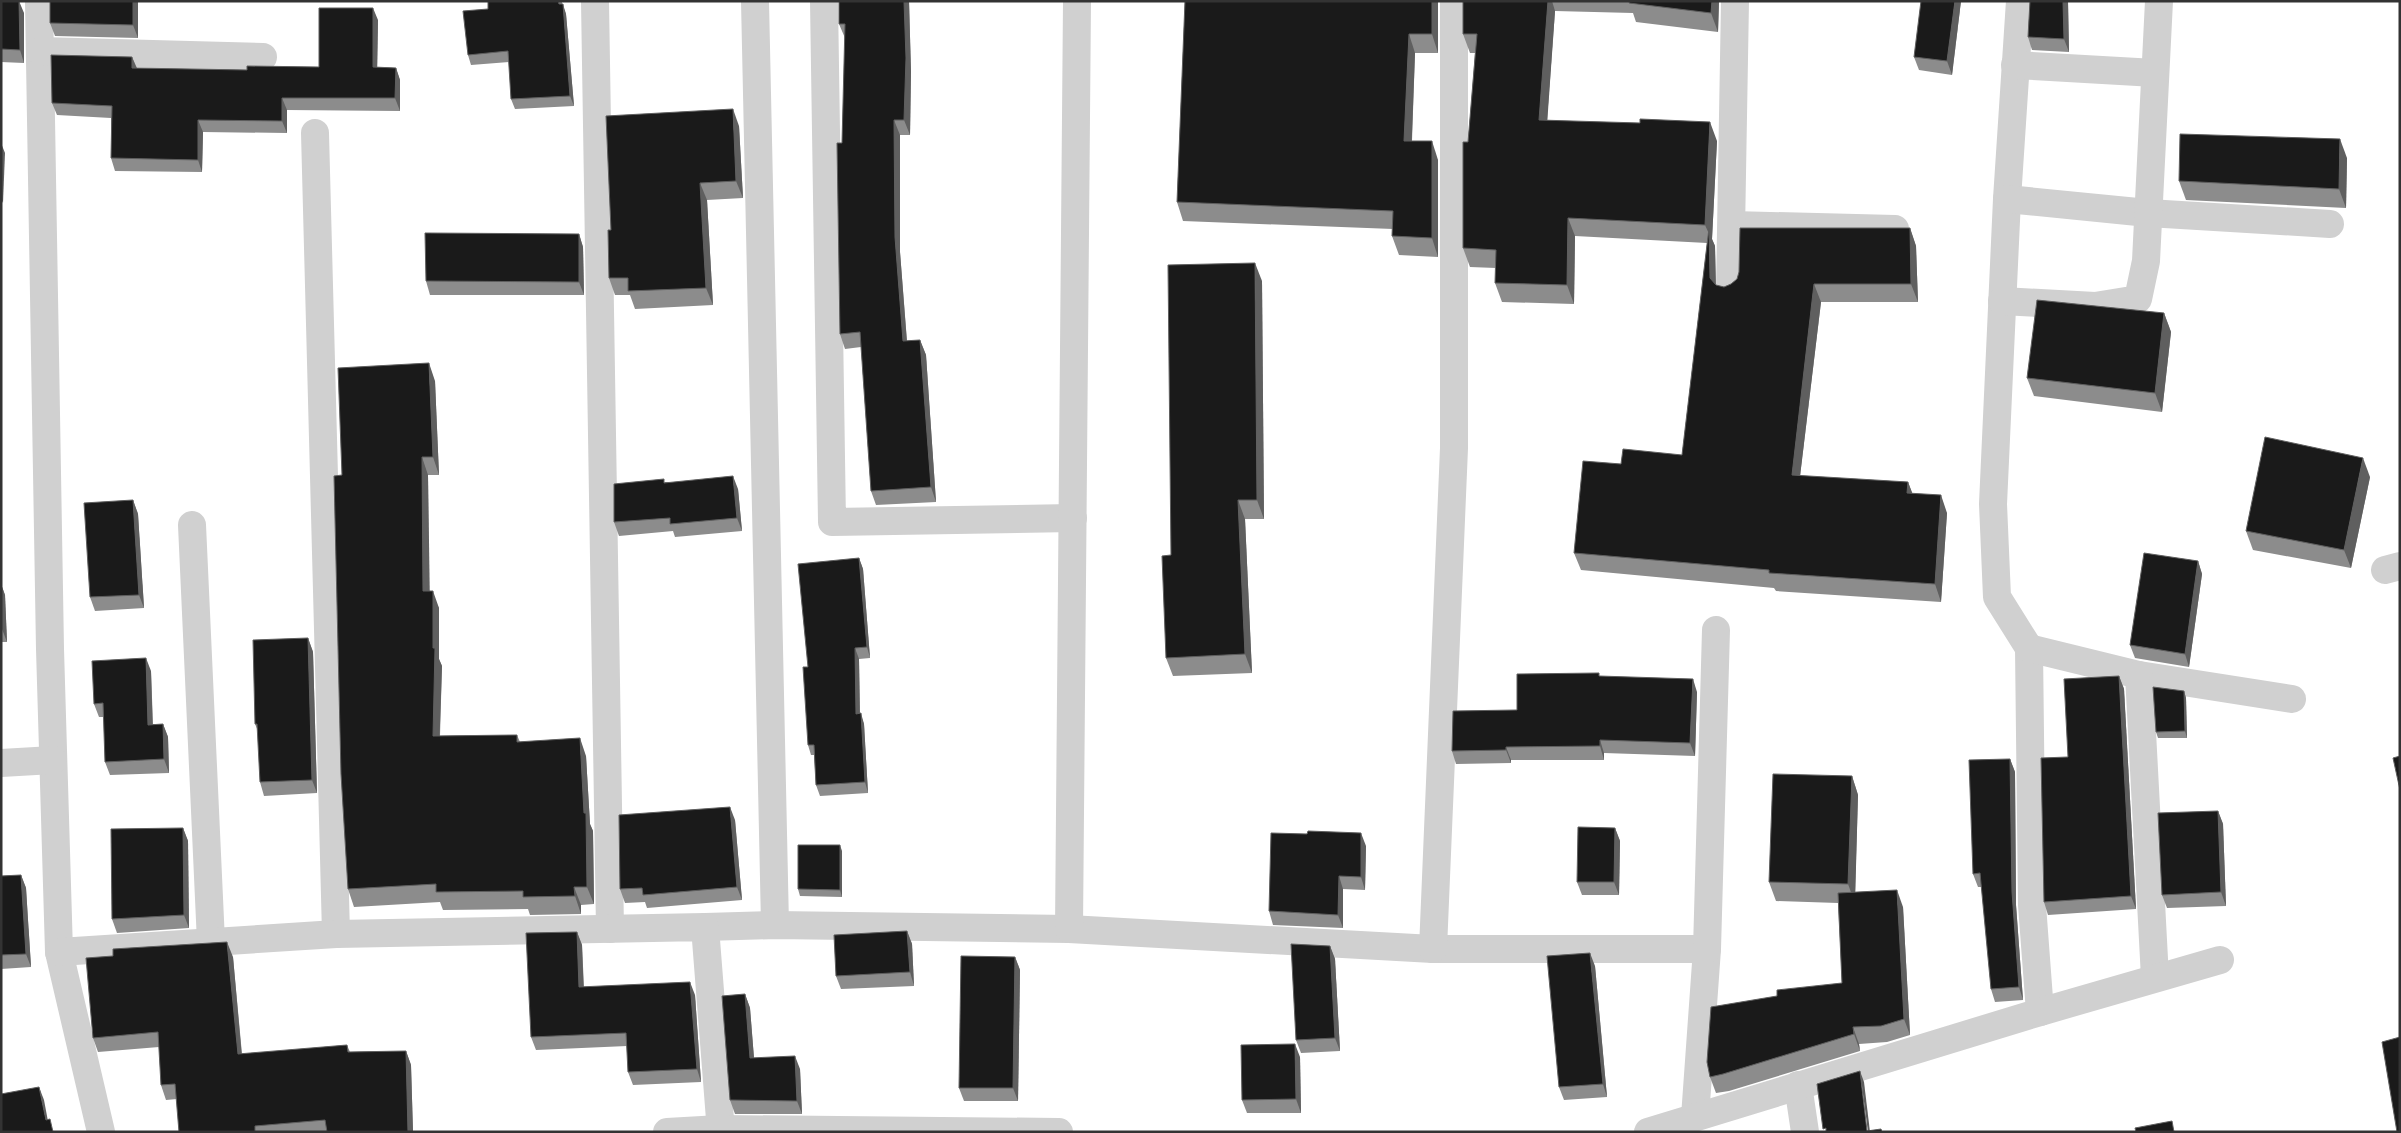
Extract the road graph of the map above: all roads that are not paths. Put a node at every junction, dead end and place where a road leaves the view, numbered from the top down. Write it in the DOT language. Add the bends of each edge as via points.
graph roads {
  1 [pos="39,1"];
  2 [pos="594,1"];
  3 [pos="755,1"];
  4 [pos="824,1"];
  5 [pos="1077,1"];
  6 [pos="1454,1"];
  7 [pos="1735,1"];
  8 [pos="2020,1"];
  9 [pos="2159,1"];
  10 [pos="40,51"];
  11 [pos="263,57"];
  12 [pos="2015,65"];
  13 [pos="2155,74"];
  14 [pos="315,133"];
  15 [pos="2008,199"];
  16 [pos="2148,213"];
  17 [pos="2330,224"];
  18 [pos="1732,225"];
  19 [pos="1907,230"];
  20 [pos="1730,289"];
  21 [pos="2002,301"];
  22 [pos="1073,518"];
  23 [pos="192,525"];
  24 [pos="1716,630"];
  25 [pos="2029,648"];
  26 [pos="2140,675"];
  27 [pos="2292,699"];
  28 [pos="53,760"];
  29 [pos="1,763"];
  30 [pos="775,925"];
  31 [pos="705,927"];
  32 [pos="610,929"];
  33 [pos="1069,929"];
  34 [pos="336,934"];
  35 [pos="211,942"];
  36 [pos="1433,949"];
  37 [pos="1707,949"];
  38 [pos="59,952"];
  39 [pos="2220,960"];
  40 [pos="2155,978"];
  41 [pos="2040,1012"];
  42 [pos="1798,1085"];
  43 [pos="1695,1117"];
  44 [pos="720,1130"];
  45 [pos="101,1132"];
  46 [pos="667,1132"];
  47 [pos="1058,1132"];
  48 [pos="1648,1132"];
  49 [pos="1805,1132"];
  1 -- 10 [label="street"];
  2 -- 32 [label="street"];
  3 -- 30 [label="street"];
  4 -- 22 [label="street" via="832,522"];
  5 -- 22 [label="street"];
  6 -- 36 [label="street" via="1454,448"];
  7 -- 18 [label="street"];
  8 -- 12 [label="street"];
  9 -- 13 [label="street"];
  10 -- 11 [label="street"];
  10 -- 28 [label="street"];
  12 -- 13 [label="street"];
  12 -- 15 [label="street"];
  13 -- 16 [label="street"];
  14 -- 34 [label="street"];
  15 -- 16 [label="street"];
  15 -- 21 [label="street"];
  16 -- 17 [label="street"];
  16 -- 21 [label="street" via="2146,261 2138,299 2094,306"];
  18 -- 19 [label="street"];
  18 -- 20 [label="street"];
  21 -- 25 [label="street" via="1993,504 1997,597"];
  22 -- 33 [label="street"];
  23 -- 35 [label="street"];
  24 -- 37 [label="street"];
  25 -- 26 [label="street"];
  25 -- 41 [label="street" via="2032,905"];
  26 -- 27 [label="street"];
  26 -- 40 [label="street"];
  28 -- 29 [label="street"];
  28 -- 38 [label="street"];
  30 -- 31 [label="street"];
  30 -- 33 [label="street"];
  31 -- 32 [label="street"];
  31 -- 44 [label="street"];
  32 -- 34 [label="street"];
  33 -- 36 [label="street"];
  34 -- 35 [label="street"];
  35 -- 38 [label="street"];
  36 -- 37 [label="street"];
  37 -- 43 [label="street"];
  38 -- 45 [label="street"];
  39 -- 40 [label="street"];
  40 -- 41 [label="street"];
  41 -- 42 [label="street"];
  42 -- 43 [label="street"];
  42 -- 49 [label="street"];
  43 -- 48 [label="street"];
  44 -- 46 [label="street"];
  44 -- 47 [label="street"];
}
